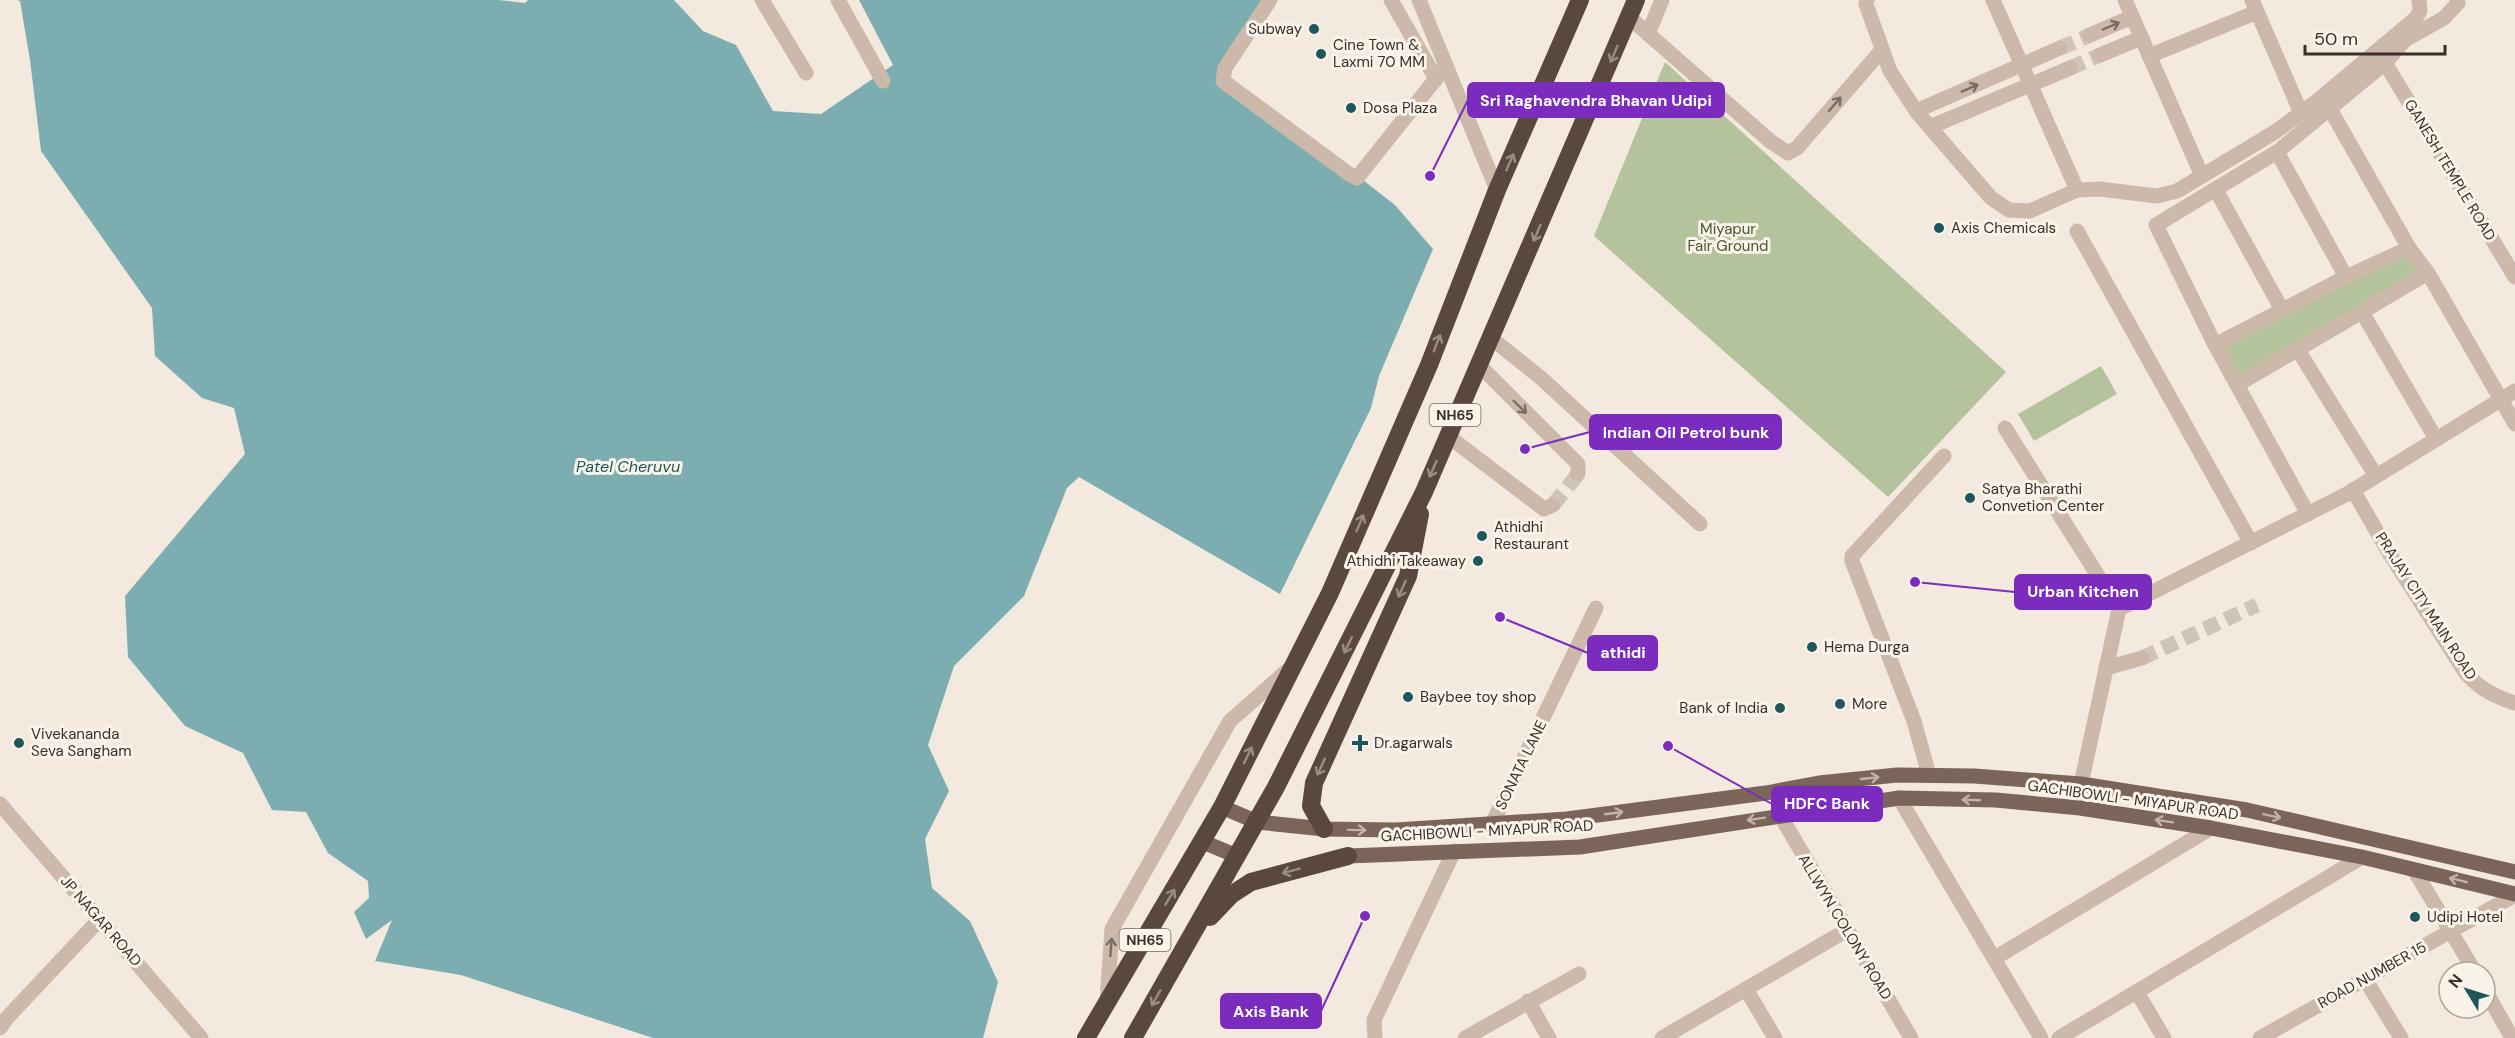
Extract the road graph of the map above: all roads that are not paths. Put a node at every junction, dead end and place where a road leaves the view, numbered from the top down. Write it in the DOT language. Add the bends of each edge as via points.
graph roads {
  1 [pos="762,0"];
  2 [pos="838,0"];
  3 [pos="1270,0"];
  4 [pos="1391,0"];
  5 [pos="1419,0"];
  6 [pos="1580,0"];
  7 [pos="1636,0"];
  8 [pos="1662,0"];
  9 [pos="1867,0"];
  10 [pos="1993,0"];
  11 [pos="2126,0"];
  12 [pos="2419,0"];
  13 [pos="2457,0"];
  14 [pos="2254,6"];
  15 [pos="1629,17"];
  16 [pos="2132,17"];
  17 [pos="1648,34"];
  18 [pos="2090,35"];
  19 [pos="2141,38"];
  20 [pos="2060,48"];
  21 [pos="1881,51"];
  22 [pos="2100,55"];
  23 [pos="2149,56"];
  24 [pos="2385,63"];
  25 [pos="2022,65"];
  26 [pos="1446,66"];
  27 [pos="2070,68"];
  28 [pos="806,73"];
  29 [pos="1436,79"];
  30 [pos="883,81"];
  31 [pos="2031,86"];
  32 [pos="2330,109"];
  33 [pos="1916,111"];
  34 [pos="2301,113"];
  35 [pos="1930,128"];
  36 [pos="2277,152"];
  37 [pos="2202,176"];
  38 [pos="1497,190"];
  39 [pos="2077,190"];
  40 [pos="2216,190"];
  41 [pos="2077,231"];
  42 [pos="2409,248"];
  43 [pos="2428,273"];
  44 [pos="2346,277"];
  45 [pos="2515,278"];
  46 [pos="2282,310"];
  47 [pos="2362,312"];
  48 [pos="1491,338"];
  49 [pos="2215,345"];
  50 [pos="2298,350"];
  51 [pos="1479,365"];
  52 [pos="2237,385"];
  53 [pos="2515,391"];
  54 [pos="2500,400"];
  55 [pos="2515,424"];
  56 [pos="2005,428"];
  57 [pos="1448,436"];
  58 [pos="2436,439"];
  59 [pos="1944,456"];
  60 [pos="1578,474"];
  61 [pos="2376,476"];
  62 [pos="2353,490"];
  63 [pos="1424,492"];
  64 [pos="1553,505"];
  65 [pos="2308,514"];
  66 [pos="1700,524"];
  67 [pos="2251,543"];
  68 [pos="1596,608"];
  69 [pos="2119,609"];
  70 [pos="2142,658"];
  71 [pos="1292,666"];
  72 [pos="2106,668"];
  73 [pos="2515,703"];
  74 [pos="1929,775"];
  75 [pos="2081,784"];
  76 [pos="1899,798"];
  77 [pos="0,804"];
  78 [pos="1222,807"];
  79 [pos="1779,815"];
  80 [pos="1257,822"];
  81 [pos="1492,824"];
  82 [pos="2211,828"];
  83 [pos="1324,829"];
  84 [pos="1203,842"];
  85 [pos="1454,851"];
  86 [pos="1237,856"];
  87 [pos="1348,856"];
  88 [pos="2362,857"];
  89 [pos="2414,870"];
  90 [pos="2515,872"];
  91 [pos="2515,895"];
  92 [pos="99,920"];
  93 [pos="1847,930"];
  94 [pos="2451,931"];
  95 [pos="1192,935"];
  96 [pos="1995,958"];
  97 [pos="2468,960"];
  98 [pos="1579,974"];
  99 [pos="2365,979"];
  100 [pos="1746,989"];
  101 [pos="2137,992"];
  102 [pos="1528,1001"];
  103 [pos="1107,1005"];
  104 [pos="2497,1011"];
  105 [pos="0,1028"];
  106 [pos="2277,1034"];
  107 [pos="201,1038"];
  108 [pos="1086,1038"];
  109 [pos="1133,1038"];
  110 [pos="1375,1038"];
  111 [pos="1465,1038"];
  112 [pos="1549,1038"];
  113 [pos="1662,1038"];
  114 [pos="1775,1038"];
  115 [pos="1911,1038"];
  116 [pos="2041,1038"];
  117 [pos="2059,1038"];
  118 [pos="2164,1038"];
  119 [pos="2260,1038"];
  120 [pos="2401,1038"];
  121 [pos="2512,1038"];
  1 -- 28 [label="street"];
  2 -- 30 [label="street"];
  3 -- 29 [label="street" via="1225,68 1223,81 1349,174 1356,177 1364,169"];
  4 -- 29 [label="street"];
  5 -- 26 [label="street"];
  38 -- 6 [label="highway, NH65, one-way"];
  7 -- 15 [label="highway, NH65"];
  8 -- 17 [label="street"];
  9 -- 21 [label="street"];
  10 -- 25 [label="street"];
  11 -- 16 [label="street"];
  12 -- 34 [label="street" via="2416,18"];
  13 -- 24 [label="street" via="2444,18 2405,40"];
  14 -- 23 [label="street"];
  14 -- 34 [label="street"];
  15 -- 17 [label="street"];
  15 -- 48 [label="highway, NH65, one-way"];
  18 -- 16 [label="street, one-way"];
  16 -- 19 [label="street"];
  17 -- 21 [label="street, one-way" via="1788,153 1797,148"];
  19 -- 22 [label="street"];
  19 -- 23 [label="street"];
  20 -- 25 [label="street"];
  21 -- 33 [label="street"];
  23 -- 37 [label="street"];
  24 -- 32 [label="street"];
  24 -- 45 [label="street, GANESH TEMPLE ROAD"];
  25 -- 31 [label="street"];
  33 -- 25 [label="street, one-way"];
  26 -- 29 [label="street"];
  26 -- 38 [label="street"];
  27 -- 31 [label="street"];
  31 -- 35 [label="street"];
  31 -- 39 [label="street"];
  32 -- 36 [label="street"];
  32 -- 42 [label="street"];
  33 -- 35 [label="street"];
  34 -- 37 [label="street"];
  35 -- 39 [label="street" via="1991,198 2009,210 2030,211"];
  36 -- 40 [label="street"];
  36 -- 44 [label="street"];
  37 -- 39 [label="street" via="2177,191 2157,196"];
  71 -- 38 [label="highway, NH65, one-way" via="1330,593 1429,365"];
  40 -- 46 [label="street"];
  40 -- 49 [label="street" via="2156,225"];
  41 -- 67 [label="street"];
  42 -- 43 [label="street"];
  42 -- 44 [label="street"];
  43 -- 47 [label="street"];
  43 -- 54 [label="street"];
  44 -- 46 [label="street"];
  46 -- 49 [label="street"];
  47 -- 50 [label="street"];
  47 -- 58 [label="street"];
  48 -- 51 [label="highway, NH65"];
  48 -- 66 [label="street" via="1541,378"];
  49 -- 52 [label="street"];
  50 -- 52 [label="street"];
  50 -- 61 [label="street"];
  51 -- 57 [label="highway, NH65"];
  51 -- 60 [label="street, one-way" via="1578,464"];
  52 -- 65 [label="street"];
  53 -- 54 [label="street"];
  54 -- 55 [label="street"];
  54 -- 58 [label="street"];
  56 -- 69 [label="street"];
  57 -- 63 [label="highway, NH65, one-way"];
  57 -- 64 [label="street" via="1544,509"];
  58 -- 61 [label="street"];
  59 -- 74 [label="street" via="1852,556 1914,721"];
  61 -- 62 [label="street"];
  62 -- 65 [label="street"];
  62 -- 73 [label="street, PRAJAY CITY MAIN ROAD" via="2465,672 2481,688"];
  63 -- 80 [label="highway, NH65, one-way"];
  63 -- 83 [label="highway, one-way" via="1408,576 1314,783 1311,806"];
  65 -- 67 [label="street"];
  67 -- 69 [label="street"];
  68 -- 81 [label="street, SONATA LANE"];
  69 -- 72 [label="street"];
  70 -- 72 [label="street"];
  78 -- 71 [label="highway, NH65, one-way"];
  103 -- 71 [label="street, one-way" via="1112,929 1230,721"];
  72 -- 75 [label="street"];
  74 -- 75 [label="main road"];
  81 -- 74 [label="main road, one-way" via="1567,819 1819,783"];
  75 -- 90 [label="main road, one-way" via="2247,810"];
  76 -- 79 [label="main road, GACHIBOWLI - MIYAPUR ROAD"];
  82 -- 76 [label="main road, GACHIBOWLI - MIYAPUR ROAD, one-way" via="2080,808 1996,800"];
  76 -- 96 [label="street"];
  77 -- 92 [label="street, JP NAGAR ROAD"];
  78 -- 80 [label="main road"];
  78 -- 84 [label="highway, NH65"];
  79 -- 85 [label="main road, GACHIBOWLI - MIYAPUR ROAD, one-way" via="1580,847"];
  79 -- 93 [label="street, ALLWYN COLONY ROAD"];
  80 -- 83 [label="main road"];
  80 -- 86 [label="highway, NH65"];
  83 -- 81 [label="main road, one-way" via="1396,830"];
  82 -- 88 [label="main road, GACHIBOWLI - MIYAPUR ROAD"];
  82 -- 96 [label="street"];
  84 -- 86 [label="main road"];
  103 -- 84 [label="highway, NH65, one-way"];
  85 -- 87 [label="main road, GACHIBOWLI - MIYAPUR ROAD"];
  85 -- 110 [label="street" via="1374,1020"];
  86 -- 95 [label="highway, NH65"];
  87 -- 95 [label="highway, one-way" via="1251,882 1231,895"];
  88 -- 89 [label="main road, GACHIBOWLI - MIYAPUR ROAD"];
  88 -- 101 [label="street"];
  91 -- 89 [label="main road, GACHIBOWLI - MIYAPUR ROAD, one-way"];
  89 -- 94 [label="street"];
  91 -- 94 [label="street, ROAD NUMBER 15"];
  92 -- 105 [label="street"];
  92 -- 107 [label="street, JP NAGAR ROAD"];
  93 -- 100 [label="street"];
  93 -- 115 [label="street, ALLWYN COLONY ROAD"];
  94 -- 97 [label="street"];
  94 -- 99 [label="street, ROAD NUMBER 15"];
  95 -- 109 [label="highway, NH65, one-way"];
  96 -- 116 [label="street"];
  98 -- 102 [label="street"];
  99 -- 106 [label="street, ROAD NUMBER 15"];
  99 -- 120 [label="street"];
  100 -- 113 [label="street"];
  100 -- 114 [label="street"];
  101 -- 117 [label="street"];
  101 -- 118 [label="street"];
  102 -- 111 [label="street"];
  102 -- 112 [label="street"];
  103 -- 108 [label="highway, NH65"];
  104 -- 121 [label="street"];
  106 -- 119 [label="street, ROAD NUMBER 15"];
}
